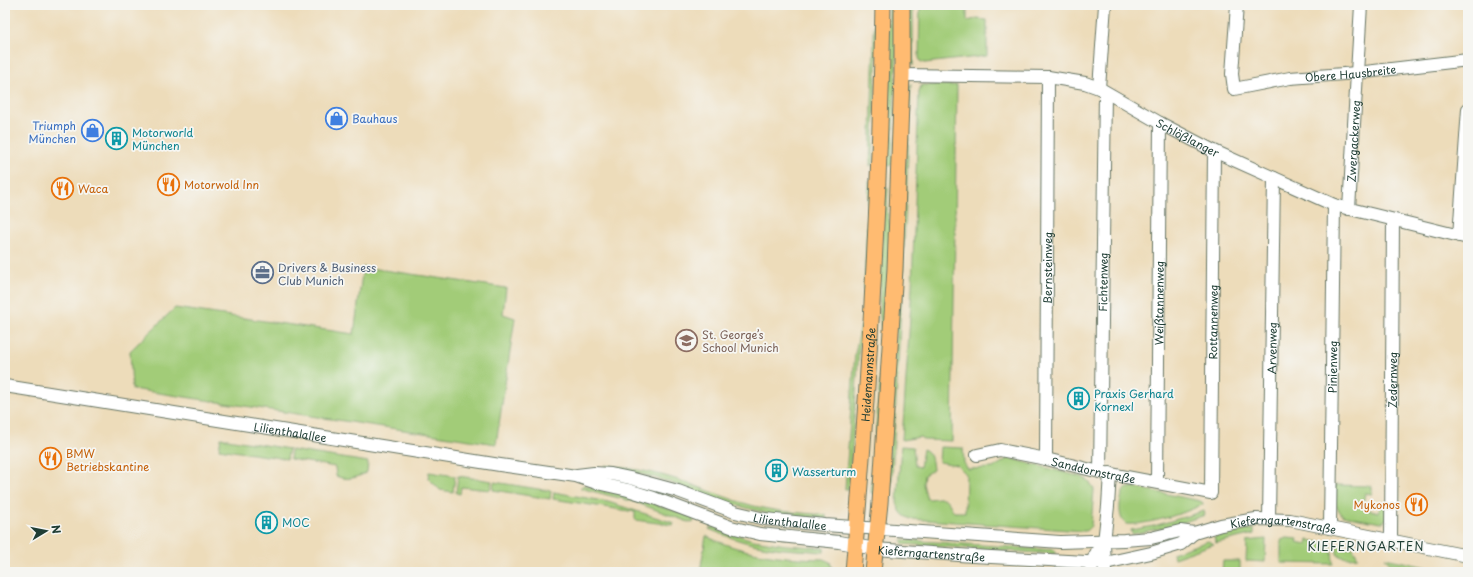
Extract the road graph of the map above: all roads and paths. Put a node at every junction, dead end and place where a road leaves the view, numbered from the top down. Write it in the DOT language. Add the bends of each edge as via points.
graph roads {
  1 [pos="883,5"];
  2 [pos="902,5"];
  3 [pos="1105,5"];
  4 [pos="1237,5"];
  5 [pos="1361,5"];
  6 [pos="1468,60"];
  7 [pos="1357,73"];
  8 [pos="902,75"];
  9 [pos="1048,77"];
  10 [pos="1102,90"];
  11 [pos="1468,109"];
  12 [pos="1160,123"];
  13 [pos="1214,151"];
  14 [pos="879,177"];
  15 [pos="898,178"];
  16 [pos="1274,178"];
  17 [pos="1334,205"];
  18 [pos="1349,209"];
  19 [pos="1393,220"];
  20 [pos="1464,237"];
  21 [pos="5,386"];
  22 [pos="977,455"];
  23 [pos="1046,458"];
  24 [pos="1105,472"];
  25 [pos="576,476"];
  26 [pos="1157,482"];
  27 [pos="1211,493"];
  28 [pos="705,501"];
  29 [pos="702,515"];
  30 [pos="1268,519"];
  31 [pos="857,527"];
  32 [pos="1330,528"];
  33 [pos="877,529"];
  34 [pos="1194,533"];
  35 [pos="1391,540"];
  36 [pos="1104,542"];
  37 [pos="855,545"];
  38 [pos="875,549"];
  39 [pos="1468,556"];
  40 [pos="1091,567"];
  41 [pos="1105,567"];
  42 [pos="853,572"];
  43 [pos="873,572"];
  1 -- 14 [label="main road, Heidemannstraße"];
  2 -- 8 [label="main road, Heidemannstraße"];
  3 -- 10 [label="street, Fichtenweg"];
  4 -- 7 [label="street, Obere Hausbreite" via="1232,74 1234,89 1290,78"];
  5 -- 7 [label="street, Zwergackerweg"];
  6 -- 7 [label="street, Obere Hausbreite"];
  7 -- 18 [label="street, Zwergackerweg"];
  8 -- 9 [label="street, Schlößlanger"];
  8 -- 15 [label="main road, Heidemannstraße"];
  9 -- 10 [label="street, Schlößlanger" via="1085,82"];
  9 -- 23 [label="street, Bernsteinweg"];
  10 -- 12 [label="street, Schlößlanger"];
  10 -- 24 [label="street, Fichtenweg"];
  11 -- 20 [label="street"];
  12 -- 13 [label="street, Schlößlanger"];
  12 -- 26 [label="street, Weißtannenweg"];
  13 -- 16 [label="street, Schlößlanger"];
  13 -- 27 [label="street, Rottannenweg"];
  14 -- 15 [label="main road"];
  14 -- 31 [label="main road, Heidemannstraße"];
  15 -- 33 [label="main road, Heidemannstraße" via="895,269"];
  16 -- 17 [label="street, Schlößlanger"];
  16 -- 30 [label="street, Arvenweg"];
  17 -- 18 [label="street, Schlößlanger"];
  17 -- 32 [label="street, Pinienweg"];
  18 -- 19 [label="street, Schlößlanger"];
  19 -- 20 [label="street, Schlößlanger"];
  19 -- 35 [label="street, Zedernweg"];
  21 -- 25 [label="street, Lilienthalallee"];
  22 -- 23 [label="street, Sanddornstraße" via="1000,450"];
  23 -- 24 [label="street, Sanddornstraße"];
  24 -- 26 [label="street, Sanddornstraße"];
  24 -- 36 [label="street, Fichtenweg" via="1108,506"];
  25 -- 28 [label="street, Lilienthalallee" via="611,474 654,484"];
  25 -- 29 [label="street, Lilienthalallee" via="654,498"];
  26 -- 27 [label="street, Sanddornstraße"];
  28 -- 29 [label="street"];
  28 -- 31 [label="street, Lilienthalallee" via="765,519"];
  29 -- 37 [label="street, Lilienthalallee" via="731,527 760,534"];
  30 -- 32 [label="street, Kieferngartenstraße" via="1290,520"];
  30 -- 34 [label="street, Kieferngartenstraße" via="1243,520"];
  31 -- 33 [label="street, Lilienthalallee"];
  31 -- 37 [label="main road, Heidemannstraße"];
  32 -- 35 [label="street, Kieferngartenstraße"];
  33 -- 36 [label="street, Kieferngartenstraße" via="1060,542"];
  33 -- 38 [label="main road, Heidemannstraße"];
  34 -- 36 [label="street, Kieferngartenstraße" via="1180,531 1151,538"];
  34 -- 41 [label="street, Kieferngartenstraße" via="1181,544"];
  35 -- 39 [label="street, Kieferngartenstraße"];
  36 -- 40 [label="street" via="1096,551"];
  36 -- 41 [label="street, Fichtenweg"];
  37 -- 38 [label="street, Kieferngartenstraße"];
  37 -- 42 [label="main road, Heidemannstraße"];
  38 -- 40 [label="street, Kieferngartenstraße"];
  38 -- 43 [label="main road, Heidemannstraße"];
  40 -- 41 [label="street, Kieferngartenstraße"];
}
